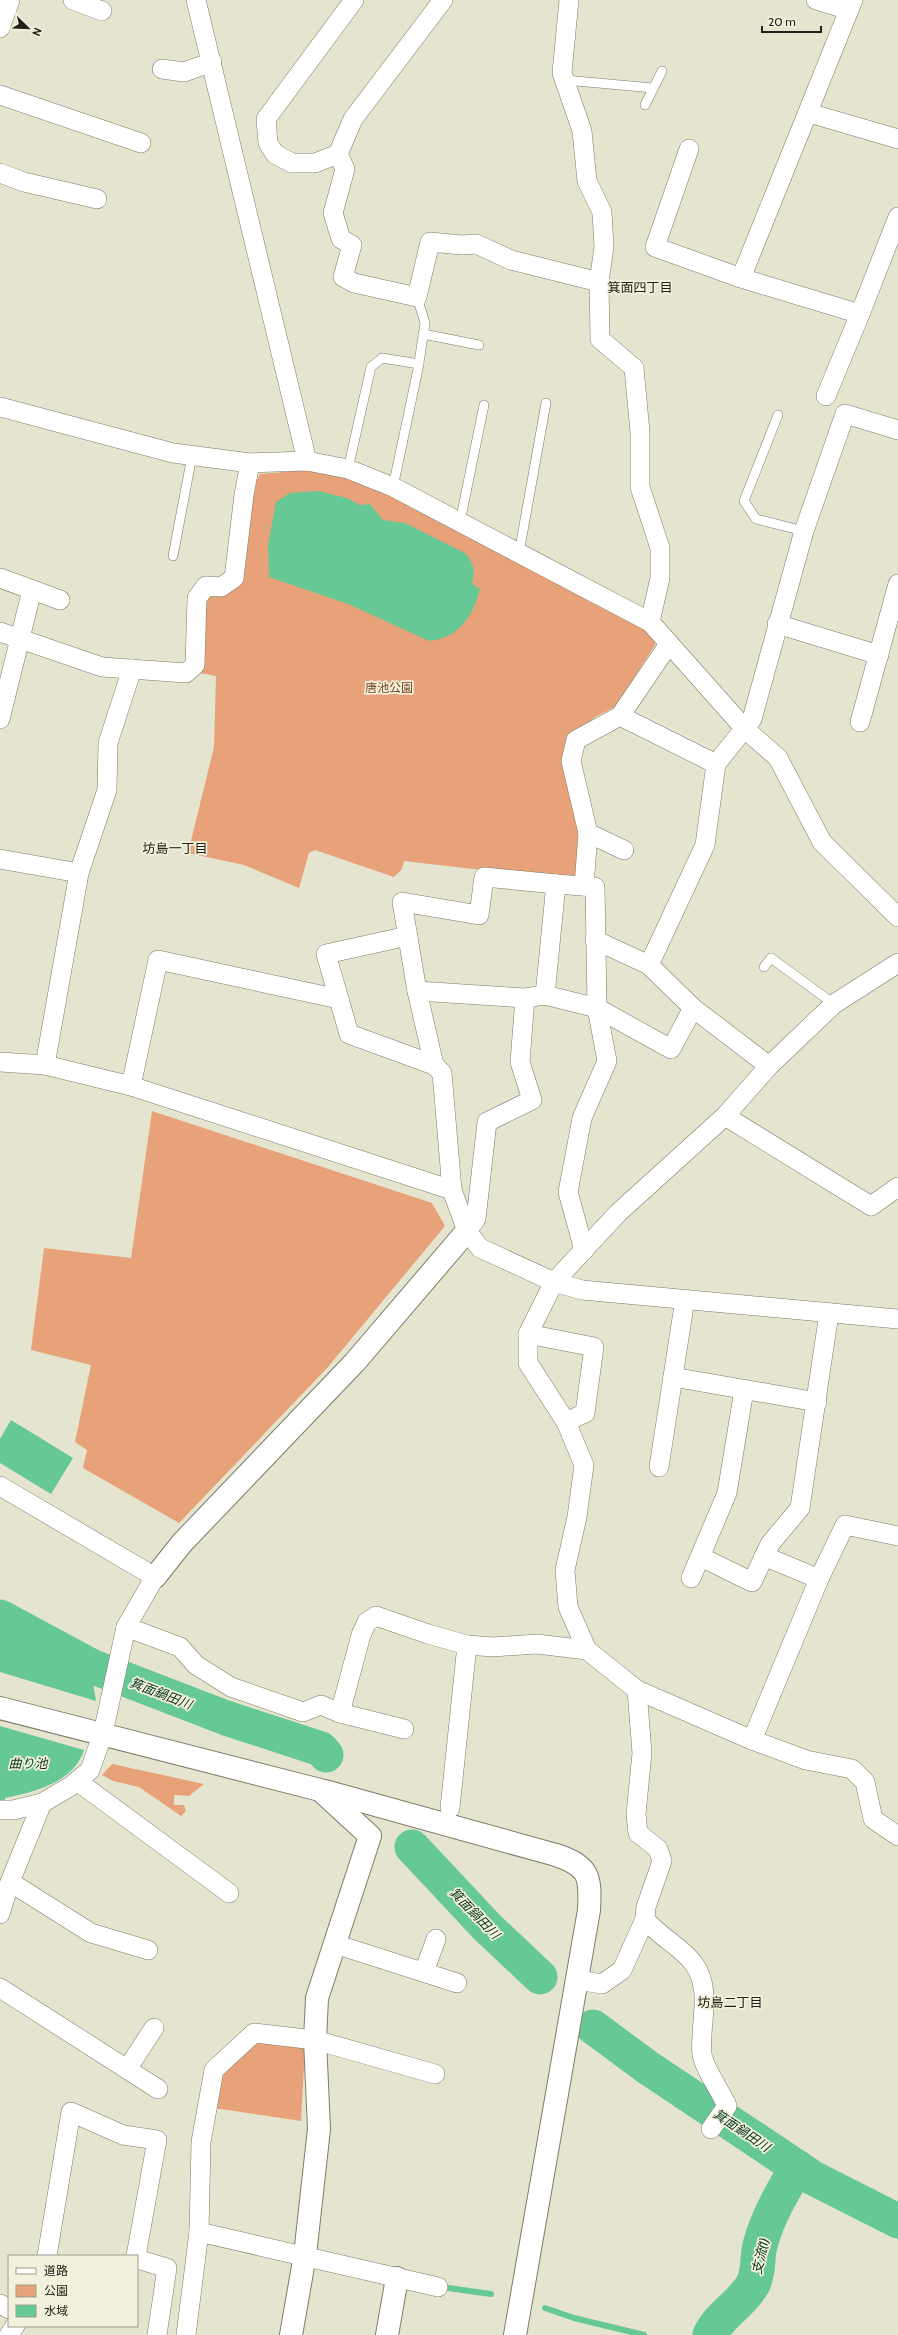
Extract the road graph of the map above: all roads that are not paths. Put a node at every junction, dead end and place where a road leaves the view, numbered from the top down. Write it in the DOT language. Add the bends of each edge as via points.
graph roads {
  1 [pos="10,0"];
  2 [pos="75,0"];
  3 [pos="196,0"];
  4 [pos="354,0"];
  5 [pos="443,0"];
  6 [pos="569,0"];
  7 [pos="816,0"];
  8 [pos="851,5"];
  9 [pos="102,11"];
  10 [pos="0,28"];
  11 [pos="212,62"];
  12 [pos="162,69"];
  13 [pos="662,71"];
  14 [pos="565,80"];
  15 [pos="653,88"];
  16 [pos="0,95"];
  17 [pos="645,105"];
  18 [pos="809,113"];
  19 [pos="898,139"];
  20 [pos="142,143"];
  21 [pos="689,149"];
  22 [pos="338,154"];
  23 [pos="0,173"];
  24 [pos="97,199"];
  25 [pos="898,217"];
  26 [pos="741,278"];
  27 [pos="599,282"];
  28 [pos="417,297"];
  29 [pos="860,314"];
  30 [pos="423,334"];
  31 [pos="479,345"];
  32 [pos="419,364"];
  33 [pos="826,396"];
  34 [pos="546,403"];
  35 [pos="484,405"];
  36 [pos="0,408"];
  37 [pos="778,415"];
  38 [pos="898,430"];
  39 [pos="192,456"];
  40 [pos="307,461"];
  41 [pos="250,463"];
  42 [pos="348,469"];
  43 [pos="393,487"];
  44 [pos="460,522"];
  45 [pos="804,530"];
  46 [pos="519,553"];
  47 [pos="173,556"];
  48 [pos="0,578"];
  49 [pos="898,584"];
  50 [pos="32,590"];
  51 [pos="60,600"];
  52 [pos="650,622"];
  53 [pos="777,624"];
  54 [pos="0,632"];
  55 [pos="20,640"];
  56 [pos="669,644"];
  57 [pos="879,655"];
  58 [pos="132,669"];
  59 [pos="620,716"];
  60 [pos="0,719"];
  61 [pos="860,722"];
  62 [pos="745,729"];
  63 [pos="716,764"];
  64 [pos="588,833"];
  65 [pos="624,850"];
  66 [pos="0,859"];
  67 [pos="79,873"];
  68 [pos="556,884"];
  69 [pos="584,886"];
  70 [pos="898,917"];
  71 [pos="408,936"];
  72 [pos="595,940"];
  73 [pos="898,963"];
  74 [pos="649,965"];
  75 [pos="764,967"];
  76 [pos="417,991"];
  77 [pos="545,995"];
  78 [pos="524,998"];
  79 [pos="339,999"];
  80 [pos="834,1004"];
  81 [pos="597,1008"];
  82 [pos="693,1008"];
  83 [pos="0,1062"];
  84 [pos="45,1065"];
  85 [pos="434,1065"];
  86 [pos="769,1066"];
  87 [pos="130,1086"];
  88 [pos="725,1116"];
  89 [pos="898,1187"];
  90 [pos="452,1190"];
  91 [pos="466,1231"];
  92 [pos="584,1250"];
  93 [pos="554,1282"];
  94 [pos="685,1299"];
  95 [pos="829,1313"];
  96 [pos="898,1319"];
  97 [pos="528,1334"];
  98 [pos="673,1377"];
  99 [pos="744,1390"];
  100 [pos="817,1402"];
  101 [pos="566,1422"];
  102 [pos="659,1467"];
  103 [pos="0,1486"];
  104 [pos="898,1536"];
  105 [pos="764,1556"];
  106 [pos="701,1558"];
  107 [pos="155,1577"];
  108 [pos="691,1578"];
  109 [pos="819,1579"];
  110 [pos="126,1627"];
  111 [pos="467,1645"];
  112 [pos="587,1650"];
  113 [pos="637,1690"];
  114 [pos="0,1708"];
  115 [pos="340,1713"];
  116 [pos="404,1729"];
  117 [pos="103,1733"];
  118 [pos="752,1740"];
  119 [pos="78,1781"];
  120 [pos="320,1790"];
  121 [pos="42,1803"];
  122 [pos="450,1808"];
  123 [pos="0,1810"];
  124 [pos="898,1836"];
  125 [pos="10,1882"];
  126 [pos="229,1892"];
  127 [pos="0,1914"];
  128 [pos="645,1919"];
  129 [pos="436,1939"];
  130 [pos="335,1944"];
  131 [pos="148,1950"];
  132 [pos="424,1972"];
  133 [pos="577,1980"];
  134 [pos="457,1983"];
  135 [pos="0,1988"];
  136 [pos="154,2028"];
  137 [pos="315,2040"];
  138 [pos="127,2070"];
  139 [pos="435,2074"];
  140 [pos="158,2089"];
  141 [pos="712,2127"];
  142 [pos="200,2232"];
  143 [pos="47,2255"];
  144 [pos="136,2255"];
  145 [pos="305,2255"];
  146 [pos="138,2259"];
  147 [pos="397,2278"];
  148 [pos="438,2287"];
  149 [pos="157,2335"];
  150 [pos="186,2335"];
  151 [pos="291,2335"];
  152 [pos="386,2335"];
  153 [pos="515,2335"];
  1 -- 10 [label="street"];
  2 -- 9 [label="street"];
  3 -- 11 [label="street"];
  4 -- 22 [label="street" via="266,119 268,143 275,154 292,163 315,163"];
  5 -- 22 [label="street" via="353,119"];
  6 -- 14 [label="street" via="562,73"];
  7 -- 8 [label="street"];
  8 -- 18 [label="street"];
  11 -- 12 [label="street" via="184,72"];
  11 -- 40 [label="street"];
  13 -- 15 [label="lane"];
  14 -- 15 [label="lane"];
  14 -- 27 [label="street" via="582,131 586,181 602,212 604,247"];
  15 -- 17 [label="lane"];
  16 -- 20 [label="street"];
  18 -- 19 [label="street"];
  18 -- 26 [label="street"];
  21 -- 26 [label="street" via="655,247"];
  22 -- 28 [label="street" via="345,169 333,213 341,239 352,245 342,277 354,283"];
  23 -- 24 [label="street" via="24,182"];
  25 -- 29 [label="street"];
  26 -- 29 [label="street"];
  27 -- 28 [label="street" via="511,260 476,244 462,246 430,242"];
  27 -- 52 [label="street" via="600,339 634,368 640,432 640,487 660,548 660,578"];
  28 -- 30 [label="lane" via="425,323"];
  29 -- 33 [label="street"];
  30 -- 31 [label="lane"];
  30 -- 32 [label="lane"];
  32 -- 42 [label="lane" via="382,358 371,367"];
  32 -- 43 [label="lane"];
  34 -- 46 [label="lane"];
  35 -- 44 [label="lane"];
  36 -- 39 [label="street"];
  37 -- 45 [label="lane" via="744,501 756,519"];
  38 -- 45 [label="street" via="845,414"];
  39 -- 41 [label="street"];
  39 -- 47 [label="lane"];
  40 -- 41 [label="street"];
  40 -- 42 [label="street"];
  41 -- 58 [label="street" via="234,578 221,587 206,586 197,598 194,665 186,673 145,672"];
  42 -- 43 [label="street"];
  43 -- 44 [label="street"];
  44 -- 46 [label="street"];
  45 -- 53 [label="street"];
  46 -- 52 [label="street"];
  48 -- 50 [label="street"];
  49 -- 57 [label="street"];
  50 -- 51 [label="street"];
  50 -- 55 [label="street"];
  52 -- 56 [label="street"];
  53 -- 57 [label="street"];
  53 -- 62 [label="street" via="752,719"];
  54 -- 55 [label="street"];
  55 -- 58 [label="street" via="102,667"];
  55 -- 60 [label="street"];
  56 -- 59 [label="street"];
  56 -- 62 [label="street"];
  57 -- 61 [label="street"];
  58 -- 67 [label="street" via="108,743 107,790"];
  59 -- 63 [label="street"];
  59 -- 64 [label="street" via="576,740 571,762"];
  62 -- 63 [label="street"];
  62 -- 70 [label="street" via="778,758 822,842"];
  63 -- 74 [label="street" via="705,845"];
  64 -- 65 [label="street"];
  64 -- 69 [label="street"];
  66 -- 67 [label="street"];
  67 -- 84 [label="street"];
  68 -- 69 [label="street"];
  68 -- 71 [label="street" via="484,877 479,915 402,902"];
  68 -- 77 [label="street"];
  69 -- 72 [label="street" via="595,887"];
  71 -- 76 [label="street"];
  71 -- 79 [label="street" via="326,954"];
  72 -- 74 [label="street"];
  72 -- 81 [label="street"];
  73 -- 80 [label="street"];
  74 -- 82 [label="street"];
  75 -- 80 [label="lane" via="771,958"];
  76 -- 78 [label="street"];
  76 -- 85 [label="street"];
  77 -- 78 [label="street"];
  77 -- 81 [label="street"];
  78 -- 91 [label="street" via="520,1062 532,1100 487,1122 476,1219"];
  79 -- 85 [label="street" via="350,1034"];
  79 -- 87 [label="street" via="158,960"];
  80 -- 86 [label="street"];
  81 -- 82 [label="street" via="671,1049"];
  81 -- 92 [label="street" via="607,1061 582,1118 568,1192"];
  82 -- 86 [label="street"];
  83 -- 84 [label="street"];
  84 -- 87 [label="street"];
  85 -- 90 [label="street" via="442,1073"];
  86 -- 88 [label="street"];
  87 -- 90 [label="street"];
  88 -- 89 [label="street" via="871,1206"];
  88 -- 92 [label="street" via="618,1213"];
  90 -- 91 [label="street"];
  91 -- 93 [label="street" via="480,1248"];
  91 -- 107 [label="street" via="355,1362 182,1543"];
  92 -- 93 [label="street"];
  93 -- 94 [label="street" via="582,1290"];
  93 -- 97 [label="street"];
  94 -- 95 [label="street"];
  94 -- 98 [label="street"];
  95 -- 96 [label="street"];
  95 -- 100 [label="street"];
  97 -- 101 [label="street" via="528,1363"];
  97 -- 101 [label="street" via="594,1346 585,1413"];
  98 -- 99 [label="street"];
  98 -- 102 [label="street"];
  99 -- 100 [label="street"];
  99 -- 106 [label="street" via="727,1494"];
  100 -- 105 [label="street" via="800,1508 770,1544"];
  101 -- 112 [label="street" via="584,1464 577,1517 565,1570 568,1607"];
  103 -- 107 [label="street"];
  104 -- 109 [label="street" via="845,1525"];
  105 -- 106 [label="street" via="752,1582"];
  105 -- 109 [label="street"];
  106 -- 108 [label="street"];
  107 -- 110 [label="street"];
  109 -- 118 [label="street"];
  110 -- 115 [label="street" via="180,1647 196,1665 231,1687 303,1712 321,1705"];
  110 -- 117 [label="street"];
  111 -- 112 [label="street" via="493,1647 537,1644"];
  111 -- 115 [label="street" via="376,1616 367,1622 361,1635"];
  111 -- 122 [label="street"];
  112 -- 113 [label="street"];
  113 -- 118 [label="street"];
  113 -- 128 [label="street" via="642,1753 636,1814 638,1833 658,1849 662,1861 646,1907"];
  114 -- 117 [label="street"];
  115 -- 116 [label="street"];
  117 -- 119 [label="street" via="90,1770"];
  117 -- 120 [label="street"];
  118 -- 124 [label="street" via="806,1760 852,1768 865,1782 873,1819"];
  119 -- 121 [label="street"];
  119 -- 126 [label="street"];
  120 -- 130 [label="street" via="370,1836"];
  120 -- 133 [label="street" via="573,1861 586,1872 590,1891"];
  121 -- 123 [label="street" via="13,1810"];
  121 -- 125 [label="street"];
  125 -- 127 [label="street"];
  125 -- 131 [label="street" via="91,1933"];
  128 -- 133 [label="street" via="622,1970 602,1984"];
  128 -- 141 [label="street" via="655,1931 684,1952 695,1966 704,1994 702,2055 727,2106"];
  129 -- 132 [label="street"];
  130 -- 132 [label="street"];
  130 -- 137 [label="street" via="317,1998"];
  132 -- 134 [label="street"];
  133 -- 153 [label="street"];
  135 -- 138 [label="street"];
  136 -- 138 [label="street"];
  137 -- 139 [label="street"];
  137 -- 142 [label="street" via="254,2033 214,2070 201,2142"];
  137 -- 145 [label="street" via="319,2129"];
  138 -- 140 [label="street"];
  142 -- 145 [label="street"];
  142 -- 150 [label="street"];
  143 -- 144 [label="street" via="71,2112 123,2135 157,2140"];
  145 -- 147 [label="street"];
  145 -- 151 [label="street"];
  146 -- 149 [label="street" via="167,2268"];
  147 -- 148 [label="street"];
  147 -- 152 [label="street"];
}
